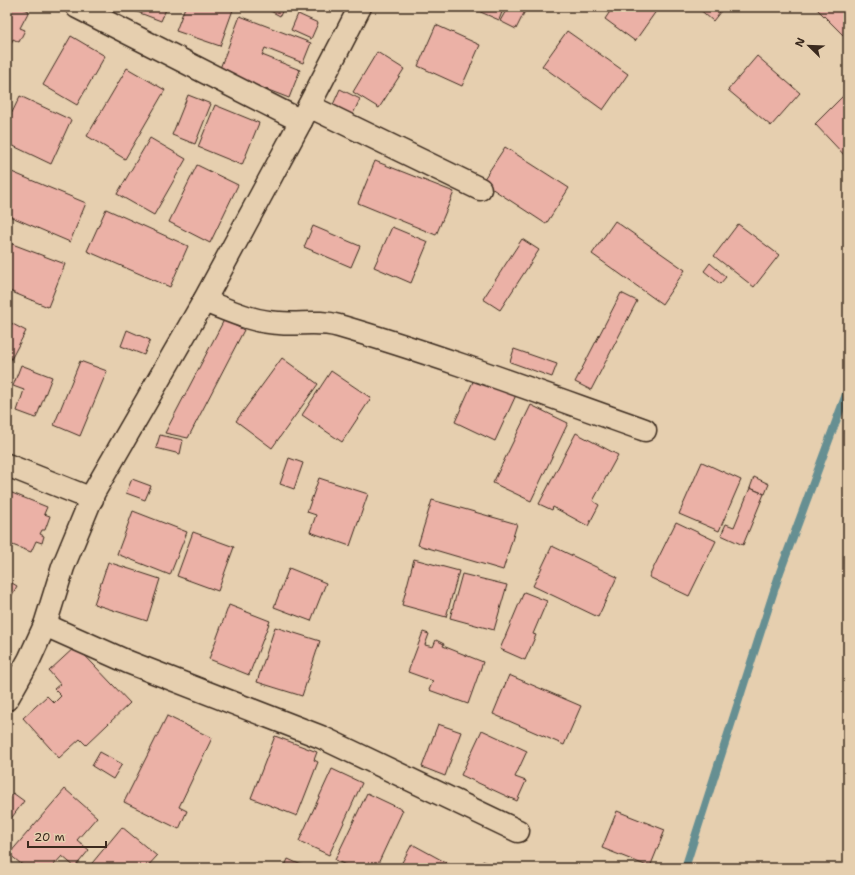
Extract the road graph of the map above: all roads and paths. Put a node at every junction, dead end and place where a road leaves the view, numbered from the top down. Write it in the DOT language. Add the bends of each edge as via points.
graph roads {
  1 [pos="77,7"];
  2 [pos="360,7"];
  3 [pos="305,114"];
  4 [pos="480,189"];
  5 [pos="204,300"];
  6 [pos="645,430"];
  7 [pos="7,465"];
  8 [pos="92,499"];
  9 [pos="46,625"];
  10 [pos="7,699"];
  11 [pos="518,831"];
  1 -- 3 [label="street"];
  2 -- 3 [label="street"];
  3 -- 4 [label="street"];
  3 -- 5 [label="street"];
  5 -- 6 [label="street" via="250,319 278,323 336,325 407,347"];
  5 -- 8 [label="street"];
  7 -- 8 [label="street"];
  8 -- 9 [label="street" via="63,567"];
  9 -- 10 [label="street"];
  9 -- 11 [label="street" via="128,662 321,737"];
}
